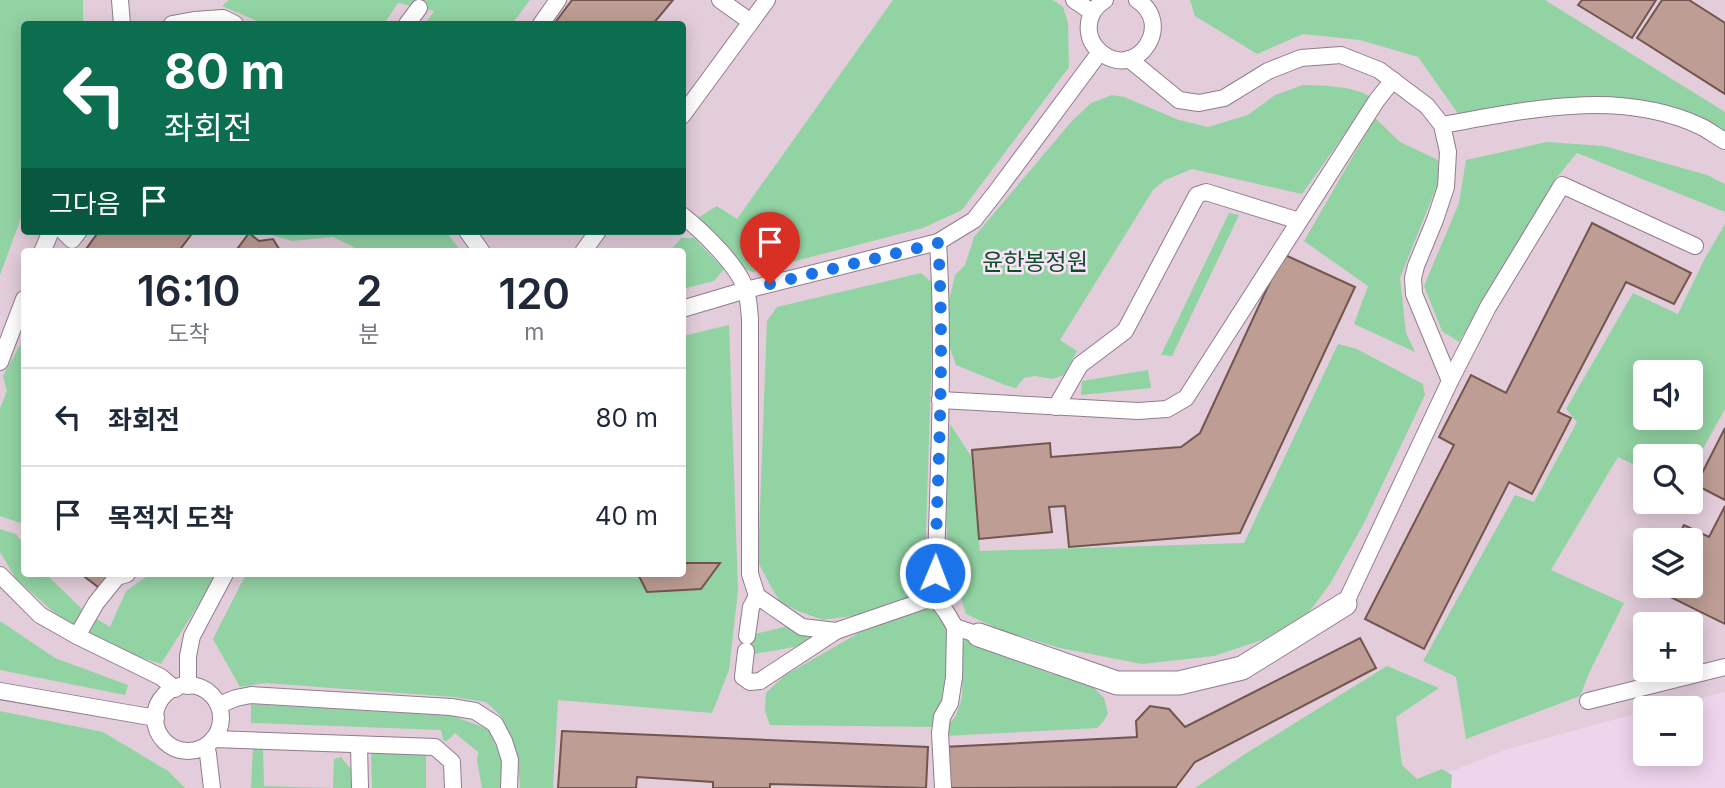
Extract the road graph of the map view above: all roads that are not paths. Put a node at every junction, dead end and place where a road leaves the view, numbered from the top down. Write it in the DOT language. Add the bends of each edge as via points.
graph roads {
  1 [pos="120,0"];
  2 [pos="558,0"];
  3 [pos="720,0"];
  4 [pos="767,0"];
  5 [pos="1074,0"];
  6 [pos="1105,0"];
  7 [pos="1137,0"];
  8 [pos="419,8"];
  9 [pos="1092,12"];
  10 [pos="122,21"];
  11 [pos="188,21"];
  12 [pos="228,21"];
  13 [pos="409,21"];
  14 [pos="543,21"];
  15 [pos="751,22"];
  16 [pos="1100,52"];
  17 [pos="1129,59"];
  18 [pos="1393,80"];
  19 [pos="686,111"];
  20 [pos="1442,125"];
  21 [pos="1725,141"];
  22 [pos="686,218"];
  23 [pos="1299,221"];
  24 [pos="938,243"];
  25 [pos="1695,246"];
  26 [pos="746,290"];
  27 [pos="21,307"];
  28 [pos="686,308"];
  29 [pos="0,362"];
  30 [pos="1450,381"];
  31 [pos="940,400"];
  32 [pos="1056,407"];
  33 [pos="0,575"];
  34 [pos="117,577"];
  35 [pos="223,577"];
  36 [pos="757,596"];
  37 [pos="935,597"];
  38 [pos="1345,604"];
  39 [pos="955,627"];
  40 [pos="836,631"];
  41 [pos="979,635"];
  42 [pos="77,636"];
  43 [pos="1725,667"];
  44 [pos="181,687"];
  45 [pos="0,691"];
  46 [pos="1588,701"];
  47 [pos="219,705"];
  48 [pos="156,718"];
  49 [pos="209,743"];
  50 [pos="359,745"];
  51 [pos="212,788"];
  52 [pos="360,788"];
  53 [pos="453,788"];
  54 [pos="509,788"];
  55 [pos="943,788"];
  1 -- 10 [label="lane"];
  2 -- 14 [label="lane"];
  3 -- 15 [label="lane"];
  4 -- 15 [label="lane"];
  5 -- 9 [label="lane"];
  6 -- 9 [label="lane"];
  7 -- 17 [label="lane" via="1149,11 1153,30 1146,48"];
  8 -- 13 [label="lane"];
  9 -- 16 [label="lane" via="1089,33"];
  11 -- 12 [label="lane"];
  15 -- 19 [label="lane"];
  16 -- 17 [label="lane" via="1109,58"];
  16 -- 24 [label="lane" via="974,220"];
  17 -- 18 [label="lane" via="1180,100 1199,103 1224,98 1268,71 1301,58 1341,55"];
  18 -- 20 [label="lane" via="1427,106"];
  18 -- 23 [label="lane"];
  20 -- 21 [label="lane" via="1531,110 1601,105 1670,116"];
  20 -- 30 [label="lane" via="1448,152 1446,187 1413,278 1414,294"];
  22 -- 26 [label="lane" via="738,273"];
  23 -- 32 [label="lane" via="1186,398 1167,409"];
  23 -- 32 [label="lane" via="1206,192 1197,195 1125,331 1080,365"];
  24 -- 26 [label="lane"];
  24 -- 31 [label="lane"];
  25 -- 30 [label="lane" via="1562,185 1488,307"];
  26 -- 28 [label="lane"];
  26 -- 36 [label="lane" via="750,319 750,574"];
  27 -- 29 [label="lane"];
  30 -- 38 [label="lane"];
  31 -- 32 [label="lane"];
  31 -- 37 [label="lane"];
  33 -- 42 [label="lane" via="40,615"];
  34 -- 42 [label="lane"];
  35 -- 44 [label="lane" via="192,636"];
  36 -- 40 [label="lane" via="802,627"];
  36 -- 40 [label="lane" via="751,607 743,677 750,682 760,681"];
  37 -- 39 [label="lane"];
  37 -- 40 [label="lane"];
  38 -- 41 [label="street" via="1242,668 1179,683 1117,683"];
  39 -- 41 [label="lane"];
  39 -- 55 [label="lane" via="954,677 940,733"];
  42 -- 44 [label="lane"];
  43 -- 46 [label="lane"];
  44 -- 47 [label="lane" via="204,690"];
  44 -- 48 [label="lane" via="163,697"];
  45 -- 48 [label="lane"];
  47 -- 49 [label="lane" via="220,725"];
  47 -- 54 [label="lane" via="251,695 475,711 495,724 504,741 510,760"];
  48 -- 49 [label="lane" via="158,730 171,746 191,751"];
  49 -- 50 [label="lane"];
  49 -- 51 [label="lane"];
  50 -- 52 [label="lane"];
  50 -- 53 [label="lane" via="435,747 452,762"];
}
